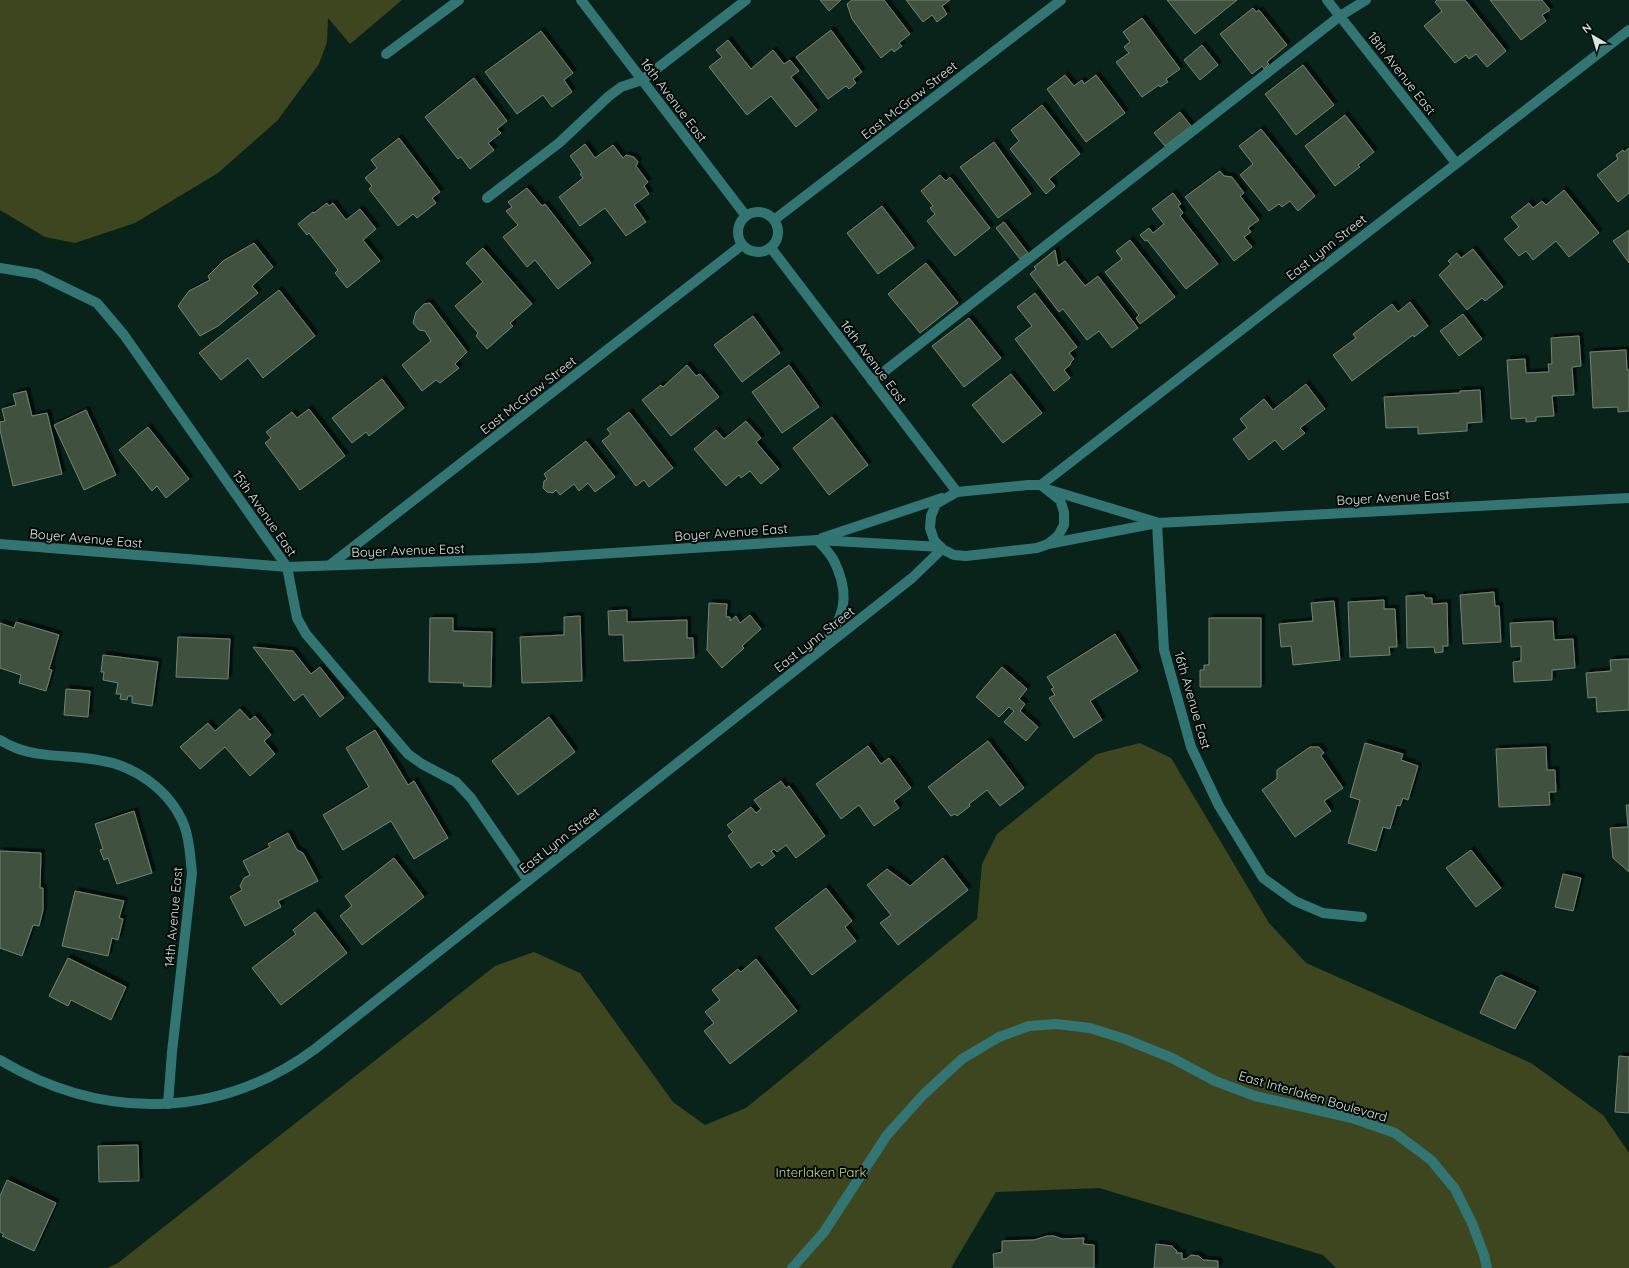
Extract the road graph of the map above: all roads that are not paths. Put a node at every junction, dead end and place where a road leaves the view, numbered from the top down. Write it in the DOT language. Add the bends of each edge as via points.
graph roads {
  1 [pos="459,0"];
  2 [pos="581,0"];
  3 [pos="746,0"];
  4 [pos="1061,0"];
  5 [pos="1327,0"];
  6 [pos="1366,0"];
  7 [pos="1340,16"];
  8 [pos="1629,30"];
  9 [pos="386,54"];
  10 [pos="642,80"];
  11 [pos="1456,163"];
  12 [pos="487,198"];
  13 [pos="746,216"];
  14 [pos="774,220"];
  15 [pos="742,245"];
  16 [pos="771,248"];
  17 [pos="0,268"];
  18 [pos="872,381"];
  19 [pos="1043,487"];
  20 [pos="955,494"];
  21 [pos="1629,498"];
  22 [pos="1157,523"];
  23 [pos="817,540"];
  24 [pos="0,544"];
  25 [pos="1048,544"];
  26 [pos="942,548"];
  27 [pos="330,565"];
  28 [pos="288,568"];
  29 [pos="818,653"];
  30 [pos="0,740"];
  31 [pos="528,881"];
  32 [pos="1362,917"];
  33 [pos="0,1060"];
  34 [pos="168,1104"];
  35 [pos="792,1268"];
  36 [pos="1487,1268"];
  1 -- 9 [label="street"];
  2 -- 10 [label="street, 16th Avenue East"];
  3 -- 10 [label="street"];
  4 -- 14 [label="street, East McGraw Street"];
  5 -- 7 [label="street, 18th Avenue East"];
  6 -- 7 [label="street"];
  7 -- 11 [label="street, 18th Avenue East"];
  7 -- 18 [label="street"];
  8 -- 11 [label="street, East Lynn Street"];
  10 -- 12 [label="street" via="621,87 609,96 559,142"];
  10 -- 13 [label="street, 16th Avenue East"];
  11 -- 19 [label="street, East Lynn Street"];
  13 -- 14 [label="street" via="762,212"];
  13 -- 15 [label="street" via="738,228"];
  14 -- 16 [label="street" via="778,236"];
  15 -- 16 [label="street" via="758,253"];
  15 -- 27 [label="street, East McGraw Street"];
  16 -- 18 [label="street, 16th Avenue East"];
  17 -- 28 [label="street, 15th Avenue East" via="37,274 97,303 124,335"];
  18 -- 20 [label="street, 16th Avenue East"];
  19 -- 20 [label="street, Boyer Avenue East" via="1028,485"];
  19 -- 22 [label="street, Boyer Avenue East"];
  19 -- 25 [label="street" via="1060,500 1064,512 1064,525 1058,536"];
  20 -- 23 [label="street, Boyer Avenue East"];
  20 -- 26 [label="street" via="936,504 931,516 930,528 934,540"];
  21 -- 22 [label="street, Boyer Avenue East"];
  22 -- 25 [label="street, Boyer Avenue East"];
  22 -- 32 [label="street, 16th Avenue East" via="1164,650 1191,747 1219,806 1263,878 1295,901 1323,913"];
  23 -- 26 [label="street, Boyer Avenue East"];
  23 -- 27 [label="street, Boyer Avenue East" via="535,558"];
  23 -- 29 [label="street" via="832,557 844,592 844,607"];
  24 -- 28 [label="street, Boyer Avenue East"];
  25 -- 26 [label="street, Boyer Avenue East" via="1037,548 966,556 954,555"];
  26 -- 29 [label="street, East Lynn Street" via="912,578"];
  27 -- 28 [label="street, Boyer Avenue East"];
  28 -- 31 [label="street, 15th Avenue East" via="297,618 306,634 408,754 456,782 471,798"];
  29 -- 31 [label="street, East Lynn Street"];
  30 -- 34 [label="street, 14th Avenue East" via="37,753 120,764 140,774 156,787 171,803 184,825 192,873"];
  31 -- 34 [label="street, East Lynn Street" via="300,1060 242,1089 218,1096"];
  33 -- 34 [label="street, East Lynn Street" via="42,1082 83,1096 122,1103"];
  35 -- 36 [label="street, East Interlaken Boulevard" via="824,1232 886,1135 962,1059 999,1037 1029,1026 1056,1024 1090,1028 1126,1039 1172,1058 1215,1081 1255,1096 1352,1118 1395,1134 1431,1160 1455,1189 1472,1223"];
}
